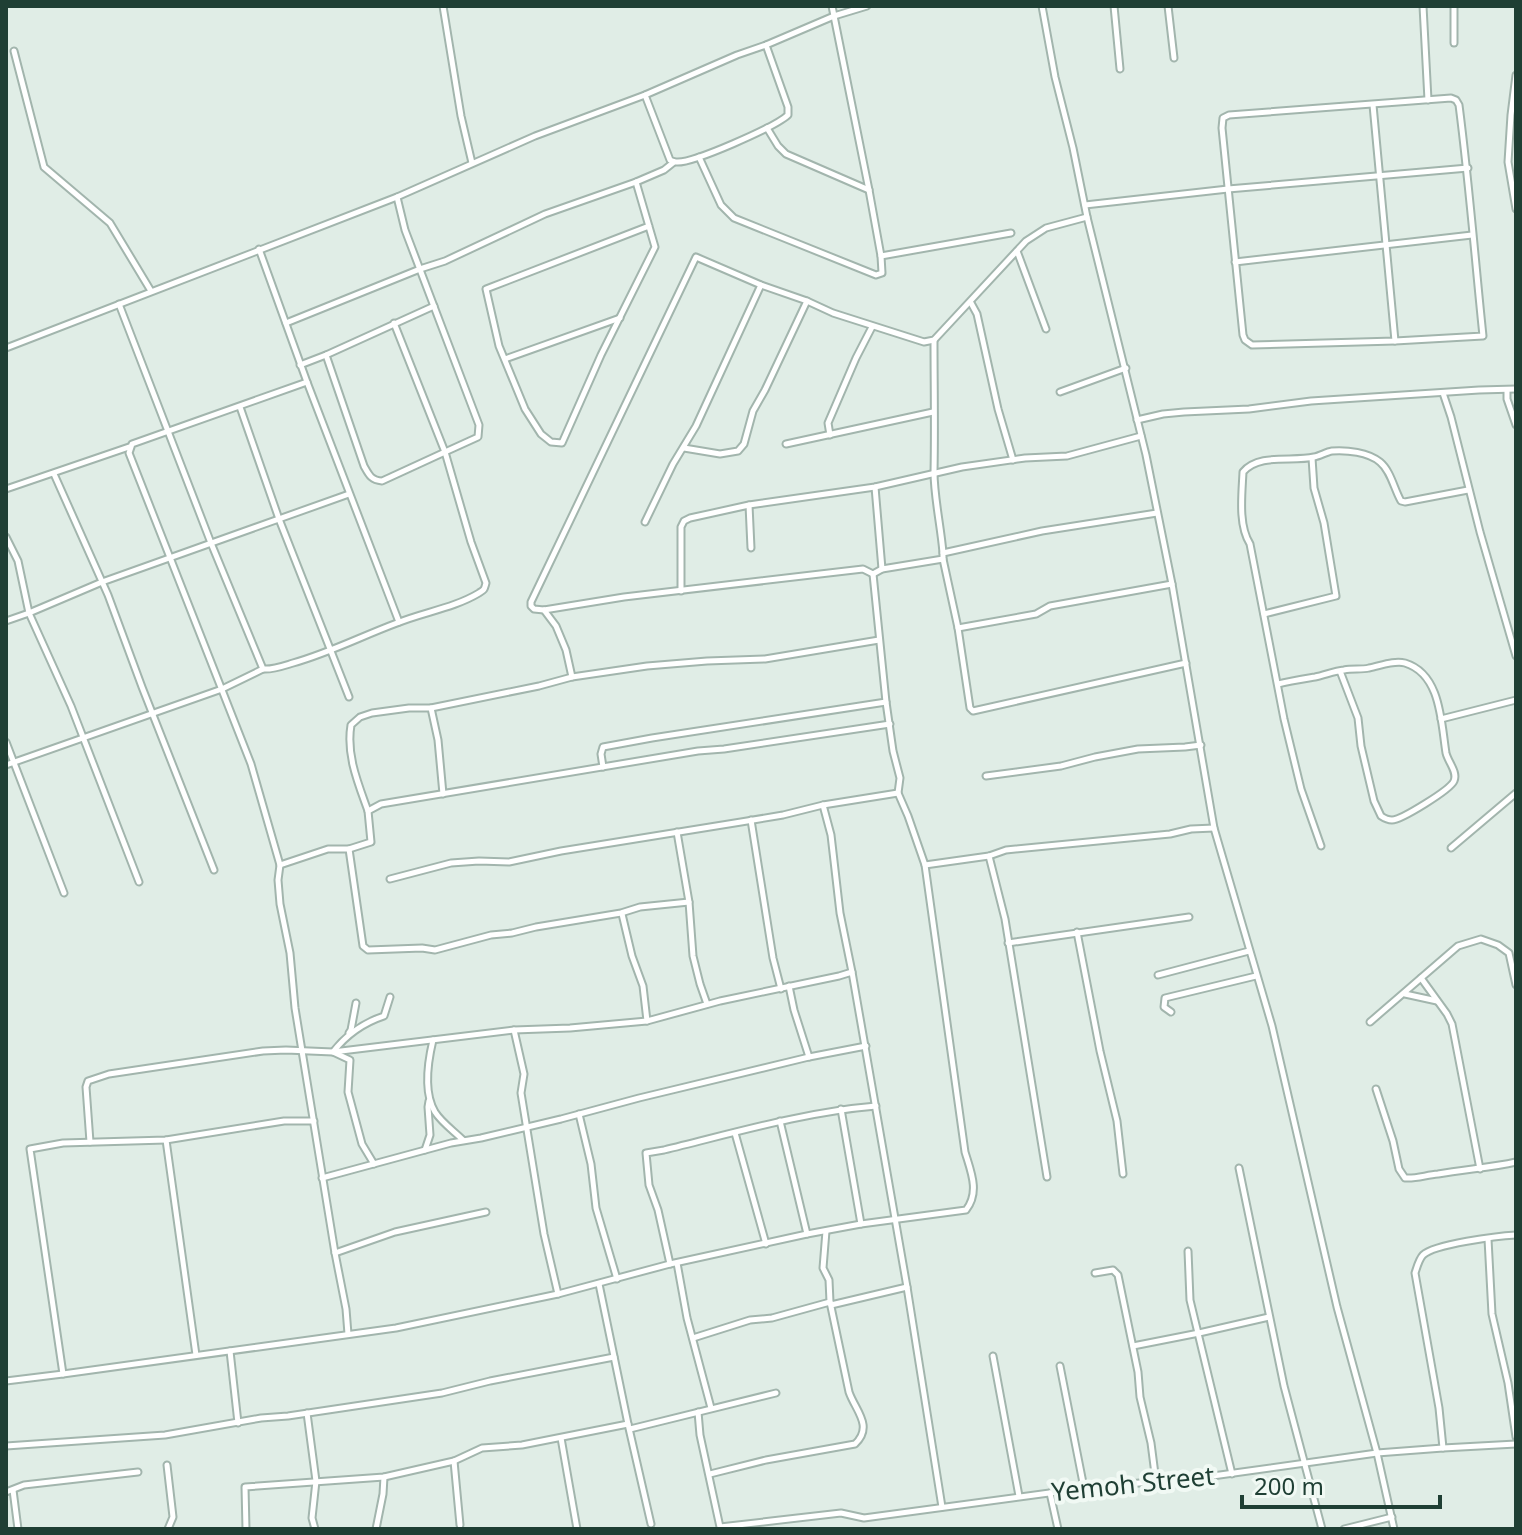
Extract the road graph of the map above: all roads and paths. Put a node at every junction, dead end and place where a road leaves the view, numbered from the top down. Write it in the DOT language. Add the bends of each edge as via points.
graph roads {
  1 [pos="443,6"];
  2 [pos="832,6"];
  3 [pos="867,6"];
  4 [pos="1042,6"];
  5 [pos="1114,6"];
  6 [pos="1168,6"];
  7 [pos="1423,6"];
  8 [pos="1454,6"];
  9 [pos="834,16"];
  10 [pos="1454,43"];
  11 [pos="766,45"];
  12 [pos="14,51"];
  13 [pos="1174,58"];
  14 [pos="1120,69"];
  15 [pos="1516,75"];
  16 [pos="645,95"];
  17 [pos="1428,100"];
  18 [pos="1373,105"];
  19 [pos="767,128"];
  20 [pos="699,157"];
  21 [pos="674,162"];
  22 [pos="472,163"];
  23 [pos="1468,168"];
  24 [pos="1379,177"];
  25 [pos="636,182"];
  26 [pos="1228,189"];
  27 [pos="869,190"];
  28 [pos="397,197"];
  29 [pos="1515,198"];
  30 [pos="1085,205"];
  31 [pos="1516,209"];
  32 [pos="1087,217"];
  33 [pos="649,226"];
  34 [pos="1011,233"];
  35 [pos="1472,235"];
  36 [pos="1386,246"];
  37 [pos="259,249"];
  38 [pos="1017,251"];
  39 [pos="881,256"];
  40 [pos="1235,262"];
  41 [pos="420,269"];
  42 [pos="761,285"];
  43 [pos="151,291"];
  44 [pos="807,301"];
  45 [pos="970,303"];
  46 [pos="119,304"];
  47 [pos="434,306"];
  48 [pos="620,318"];
  49 [pos="286,323"];
  50 [pos="394,323"];
  51 [pos="872,327"];
  52 [pos="1046,329"];
  53 [pos="934,340"];
  54 [pos="1395,341"];
  55 [pos="6,348"];
  56 [pos="326,355"];
  57 [pos="505,359"];
  58 [pos="300,365"];
  59 [pos="1126,368"];
  60 [pos="307,382"];
  61 [pos="1516,389"];
  62 [pos="1507,390"];
  63 [pos="1060,392"];
  64 [pos="1443,393"];
  65 [pos="240,407"];
  66 [pos="933,412"];
  67 [pos="1137,420"];
  68 [pos="1516,425"];
  69 [pos="168,431"];
  70 [pos="830,435"];
  71 [pos="1141,436"];
  72 [pos="786,444"];
  73 [pos="129,447"];
  74 [pos="684,448"];
  75 [pos="445,452"];
  76 [pos="1312,458"];
  77 [pos="1013,460"];
  78 [pos="934,473"];
  79 [pos="54,474"];
  80 [pos="875,487"];
  81 [pos="6,489"];
  82 [pos="1468,490"];
  83 [pos="349,494"];
  84 [pos="749,505"];
  85 [pos="1157,513"];
  86 [pos="279,519"];
  87 [pos="645,522"];
  88 [pos="6,537"];
  89 [pos="211,543"];
  90 [pos="751,548"];
  91 [pos="943,556"];
  92 [pos="171,558"];
  93 [pos="882,569"];
  94 [pos="873,574"];
  95 [pos="102,582"];
  96 [pos="1172,584"];
  97 [pos="681,591"];
  98 [pos="544,610"];
  99 [pos="29,613"];
  100 [pos="1264,614"];
  101 [pos="6,621"];
  102 [pos="399,622"];
  103 [pos="958,628"];
  104 [pos="879,640"];
  105 [pos="330,652"];
  106 [pos="1516,656"];
  107 [pos="1186,663"];
  108 [pos="263,669"];
  109 [pos="1340,671"];
  110 [pos="572,677"];
  111 [pos="1278,684"];
  112 [pos="222,689"];
  113 [pos="349,697"];
  114 [pos="1516,700"];
  115 [pos="886,702"];
  116 [pos="431,708"];
  117 [pos="153,713"];
  118 [pos="1441,719"];
  119 [pos="890,724"];
  120 [pos="83,738"];
  121 [pos="6,742"];
  122 [pos="1201,745"];
  123 [pos="14,761"];
  124 [pos="6,765"];
  125 [pos="603,767"];
  126 [pos="986,776"];
  127 [pos="898,793"];
  128 [pos="1516,793"];
  129 [pos="444,794"];
  130 [pos="823,805"];
  131 [pos="368,811"];
  132 [pos="751,820"];
  133 [pos="1214,828"];
  134 [pos="677,832"];
  135 [pos="1321,846"];
  136 [pos="1451,848"];
  137 [pos="349,849"];
  138 [pos="989,856"];
  139 [pos="280,865"];
  140 [pos="925,865"];
  141 [pos="214,870"];
  142 [pos="390,879"];
  143 [pos="139,882"];
  144 [pos="64,893"];
  145 [pos="689,902"];
  146 [pos="621,913"];
  147 [pos="1189,917"];
  148 [pos="1077,932"];
  149 [pos="1008,943"];
  150 [pos="1249,951"];
  151 [pos="852,972"];
  152 [pos="1158,975"];
  153 [pos="1256,976"];
  154 [pos="1421,978"];
  155 [pos="1516,985"];
  156 [pos="789,986"];
  157 [pos="781,989"];
  158 [pos="1405,994"];
  159 [pos="390,997"];
  160 [pos="1438,1001"];
  161 [pos="356,1003"];
  162 [pos="707,1004"];
  163 [pos="1171,1012"];
  164 [pos="647,1021"];
  165 [pos="1370,1022"];
  166 [pos="514,1030"];
  167 [pos="347,1036"];
  168 [pos="433,1040"];
  169 [pos="866,1046"];
  170 [pos="302,1052"];
  171 [pos="333,1052"];
  172 [pos="809,1057"];
  173 [pos="1376,1089"];
  174 [pos="431,1097"];
  175 [pos="876,1106"];
  176 [pos="841,1109"];
  177 [pos="579,1114"];
  178 [pos="314,1121"];
  179 [pos="780,1121"];
  180 [pos="528,1127"];
  181 [pos="735,1133"];
  182 [pos="166,1140"];
  183 [pos="464,1141"];
  184 [pos="90,1142"];
  185 [pos="425,1151"];
  186 [pos="1516,1162"];
  187 [pos="374,1164"];
  188 [pos="1239,1168"];
  189 [pos="1480,1169"];
  190 [pos="1123,1174"];
  191 [pos="1047,1177"];
  192 [pos="322,1178"];
  193 [pos="486,1212"];
  194 [pos="896,1220"];
  195 [pos="861,1224"];
  196 [pos="826,1231"];
  197 [pos="807,1234"];
  198 [pos="1516,1235"];
  199 [pos="1488,1239"];
  200 [pos="766,1244"];
  201 [pos="1188,1251"];
  202 [pos="335,1253"];
  203 [pos="674,1263"];
  204 [pos="1095,1273"];
  205 [pos="617,1279"];
  206 [pos="599,1284"];
  207 [pos="907,1287"];
  208 [pos="558,1294"];
  209 [pos="831,1304"];
  210 [pos="1270,1317"];
  211 [pos="1199,1333"];
  212 [pos="348,1334"];
  213 [pos="692,1339"];
  214 [pos="1133,1346"];
  215 [pos="230,1351"];
  216 [pos="196,1355"];
  217 [pos="993,1356"];
  218 [pos="614,1357"];
  219 [pos="1060,1366"];
  220 [pos="63,1374"];
  221 [pos="6,1381"];
  222 [pos="776,1393"];
  223 [pos="711,1408"];
  224 [pos="698,1412"];
  225 [pos="307,1413"];
  226 [pos="238,1423"];
  227 [pos="629,1426"];
  228 [pos="1516,1437"];
  229 [pos="561,1438"];
  230 [pos="1516,1444"];
  231 [pos="6,1446"];
  232 [pos="1443,1448"];
  233 [pos="1377,1453"];
  234 [pos="454,1461"];
  235 [pos="1303,1463"];
  236 [pos="167,1465"];
  237 [pos="138,1472"];
  238 [pos="710,1474"];
  239 [pos="1232,1474"];
  240 [pos="384,1477"];
  241 [pos="316,1481"];
  242 [pos="1156,1482"];
  243 [pos="1084,1488"];
  244 [pos="10,1491"];
  245 [pos="1050,1493"];
  246 [pos="1019,1496"];
  247 [pos="942,1507"];
  248 [pos="1392,1517"];
  249 [pos="651,1524"];
  250 [pos="460,1525"];
  251 [pos="18,1529"];
  252 [pos="168,1529"];
  253 [pos="246,1529"];
  254 [pos="315,1529"];
  255 [pos="376,1529"];
  256 [pos="577,1529"];
  257 [pos="1058,1529"];
  258 [pos="1322,1529"];
  259 [pos="1344,1529"];
  260 [pos="1394,1529"];
  1 -- 22 [label="street"];
  2 -- 9 [label="street"];
  3 -- 9 [label="street"];
  4 -- 30 [label="street"];
  5 -- 14 [label="street"];
  6 -- 13 [label="street"];
  7 -- 17 [label="street"];
  8 -- 10 [label="street"];
  9 -- 11 [label="street"];
  9 -- 27 [label="street"];
  11 -- 16 [label="street"];
  11 -- 19 [label="street" via="788,107 788,115"];
  12 -- 43 [label="street" via="44,167 110,223"];
  15 -- 29 [label="street" via="1508,162"];
  16 -- 21 [label="street"];
  16 -- 22 [label="street"];
  17 -- 18 [label="street"];
  17 -- 23 [label="street" via="1451,98 1459,105"];
  18 -- 24 [label="street"];
  18 -- 26 [label="street" via="1223,118"];
  19 -- 20 [label="street"];
  19 -- 27 [label="street" via="786,154"];
  20 -- 21 [label="street"];
  20 -- 39 [label="street" via="721,205 734,218 876,275 882,273"];
  21 -- 25 [label="street"];
  22 -- 28 [label="street"];
  23 -- 24 [label="street"];
  23 -- 35 [label="street"];
  24 -- 26 [label="street"];
  24 -- 36 [label="street"];
  25 -- 33 [label="street"];
  25 -- 41 [label="street" via="545,214"];
  26 -- 30 [label="street"];
  26 -- 40 [label="street"];
  27 -- 39 [label="street"];
  28 -- 37 [label="street"];
  28 -- 41 [label="street"];
  29 -- 31 [label="street"];
  30 -- 32 [label="street"];
  32 -- 38 [label="street" via="1046,228"];
  32 -- 59 [label="street"];
  33 -- 48 [label="street" via="655,247"];
  33 -- 57 [label="street" via="486,289"];
  34 -- 39 [label="street"];
  35 -- 36 [label="street"];
  35 -- 54 [label="street" via="1483,336"];
  36 -- 40 [label="street"];
  36 -- 54 [label="street"];
  37 -- 43 [label="street"];
  37 -- 49 [label="street"];
  38 -- 45 [label="street"];
  38 -- 52 [label="street"];
  40 -- 54 [label="street" via="1243,335 1252,345"];
  41 -- 47 [label="street"];
  41 -- 49 [label="street"];
  42 -- 44 [label="street"];
  42 -- 74 [label="street"];
  42 -- 98 [label="street" via="696,257 531,602 534,609"];
  43 -- 46 [label="street"];
  44 -- 51 [label="street"];
  44 -- 74 [label="street" via="753,411 744,444 738,451 720,454"];
  45 -- 53 [label="street"];
  45 -- 77 [label="street"];
  46 -- 55 [label="street"];
  46 -- 69 [label="street"];
  47 -- 50 [label="street"];
  47 -- 75 [label="street" via="479,425 478,437"];
  48 -- 57 [label="street"];
  48 -- 57 [label="street" via="562,443 551,442 530,419"];
  49 -- 58 [label="street"];
  50 -- 56 [label="street"];
  50 -- 75 [label="street"];
  51 -- 53 [label="street" via="924,342"];
  51 -- 70 [label="street" via="828,423"];
  53 -- 66 [label="street"];
  56 -- 58 [label="street"];
  56 -- 75 [label="street" via="364,466 374,481"];
  58 -- 60 [label="street"];
  59 -- 63 [label="street"];
  59 -- 67 [label="street"];
  60 -- 65 [label="street"];
  60 -- 83 [label="street"];
  61 -- 62 [label="street"];
  62 -- 64 [label="street"];
  62 -- 68 [label="street"];
  64 -- 67 [label="street"];
  64 -- 82 [label="street"];
  65 -- 69 [label="street"];
  65 -- 86 [label="street"];
  66 -- 70 [label="street"];
  66 -- 78 [label="street"];
  67 -- 71 [label="street"];
  69 -- 73 [label="street"];
  69 -- 89 [label="street"];
  70 -- 72 [label="street"];
  71 -- 77 [label="street" via="1067,456"];
  71 -- 85 [label="street"];
  73 -- 79 [label="street"];
  73 -- 92 [label="street"];
  74 -- 87 [label="street"];
  75 -- 102 [label="street" via="485,589"];
  76 -- 82 [label="street" via="1331,451 1370,456 1381,463 1405,502"];
  76 -- 100 [label="street" via="1336,596"];
  76 -- 100 [label="street" via="1262,460 1243,472 1243,526"];
  77 -- 78 [label="street"];
  78 -- 80 [label="street"];
  78 -- 91 [label="street"];
  79 -- 81 [label="street"];
  79 -- 95 [label="street"];
  80 -- 84 [label="street"];
  80 -- 93 [label="street"];
  82 -- 106 [label="street"];
  83 -- 86 [label="street"];
  83 -- 102 [label="street"];
  84 -- 90 [label="street"];
  84 -- 97 [label="street" via="684,521"];
  85 -- 91 [label="street" via="1042,531"];
  85 -- 96 [label="street"];
  86 -- 89 [label="street"];
  86 -- 105 [label="street"];
  88 -- 99 [label="street" via="18,561"];
  89 -- 92 [label="street"];
  89 -- 108 [label="street"];
  91 -- 93 [label="street"];
  91 -- 103 [label="street"];
  92 -- 95 [label="street"];
  92 -- 112 [label="street"];
  93 -- 94 [label="street"];
  94 -- 97 [label="street" via="863,569"];
  94 -- 104 [label="street"];
  95 -- 99 [label="street"];
  95 -- 117 [label="street"];
  96 -- 103 [label="street"];
  96 -- 107 [label="street"];
  97 -- 98 [label="street"];
  98 -- 110 [label="street" via="556,626"];
  99 -- 101 [label="street"];
  99 -- 120 [label="street"];
  100 -- 111 [label="street"];
  102 -- 105 [label="street"];
  103 -- 107 [label="street" via="973,711"];
  104 -- 110 [label="street" via="765,659"];
  104 -- 115 [label="street"];
  105 -- 108 [label="street"];
  105 -- 113 [label="street"];
  107 -- 122 [label="street"];
  108 -- 112 [label="street"];
  109 -- 111 [label="street"];
  109 -- 118 [label="street" via="1405,663 1427,677"];
  109 -- 118 [label="street" via="1358,718 1374,801 1390,821 1453,782"];
  110 -- 116 [label="street"];
  111 -- 135 [label="street" via="1301,789"];
  112 -- 117 [label="street"];
  112 -- 139 [label="street" via="251,764"];
  114 -- 118 [label="street"];
  115 -- 119 [label="street"];
  115 -- 125 [label="street" via="603,747"];
  116 -- 129 [label="street"];
  116 -- 131 [label="street" via="372,713 351,725 350,754"];
  117 -- 120 [label="street"];
  117 -- 141 [label="street"];
  119 -- 125 [label="street"];
  119 -- 127 [label="street"];
  120 -- 123 [label="street"];
  120 -- 143 [label="street"];
  121 -- 123 [label="street"];
  122 -- 126 [label="street" via="1138,749"];
  122 -- 133 [label="street"];
  123 -- 124 [label="street"];
  123 -- 144 [label="street"];
  125 -- 129 [label="street"];
  127 -- 130 [label="street"];
  127 -- 140 [label="street"];
  128 -- 136 [label="street"];
  129 -- 131 [label="street"];
  130 -- 132 [label="street"];
  130 -- 151 [label="street"];
  131 -- 137 [label="street" via="371,842"];
  132 -- 134 [label="street"];
  132 -- 157 [label="street"];
  133 -- 138 [label="street" via="1019,848"];
  133 -- 150 [label="street"];
  134 -- 142 [label="street" via="509,862 451,863"];
  134 -- 145 [label="street"];
  137 -- 139 [label="street" via="328,849"];
  137 -- 146 [label="street" via="363,946 368,950 435,950"];
  138 -- 140 [label="street"];
  138 -- 149 [label="street"];
  139 -- 170 [label="street" via="280,904"];
  140 -- 194 [label="street" via="973,1196 966,1210"];
  145 -- 146 [label="street"];
  145 -- 162 [label="street" via="693,956"];
  146 -- 164 [label="street" via="643,986"];
  147 -- 148 [label="street"];
  148 -- 149 [label="street"];
  148 -- 190 [label="street" via="1117,1121"];
  149 -- 191 [label="street"];
  150 -- 152 [label="street"];
  150 -- 153 [label="street"];
  151 -- 156 [label="street"];
  151 -- 169 [label="street"];
  153 -- 163 [label="street" via="1165,998 1164,1007"];
  153 -- 233 [label="street"];
  154 -- 155 [label="street" via="1458,946 1481,939 1509,953"];
  154 -- 158 [label="street"];
  154 -- 160 [label="street"];
  156 -- 157 [label="street"];
  156 -- 172 [label="street"];
  157 -- 162 [label="street"];
  158 -- 160 [label="street"];
  158 -- 165 [label="street"];
  159 -- 167 [label="street" via="384,1016"];
  160 -- 189 [label="street" via="1452,1024"];
  161 -- 167 [label="street"];
  162 -- 164 [label="street"];
  164 -- 166 [label="street"];
  166 -- 168 [label="street"];
  166 -- 180 [label="street"];
  167 -- 171 [label="street"];
  168 -- 171 [label="street"];
  168 -- 174 [label="street" via="427,1068"];
  169 -- 172 [label="street"];
  169 -- 175 [label="street"];
  170 -- 171 [label="street"];
  170 -- 178 [label="street"];
  170 -- 184 [label="street" via="263,1051 94,1078 86,1087"];
  171 -- 187 [label="street" via="350,1060 348,1092 362,1144"];
  172 -- 177 [label="street"];
  173 -- 189 [label="street" via="1405,1178"];
  174 -- 183 [label="street" via="436,1112"];
  174 -- 185 [label="street"];
  175 -- 176 [label="street"];
  175 -- 194 [label="street"];
  176 -- 179 [label="street"];
  176 -- 195 [label="street"];
  177 -- 180 [label="street"];
  177 -- 205 [label="street" via="596,1208"];
  178 -- 182 [label="street"];
  178 -- 192 [label="street"];
  179 -- 181 [label="street"];
  179 -- 197 [label="street"];
  180 -- 183 [label="street"];
  180 -- 208 [label="street"];
  181 -- 200 [label="street"];
  181 -- 203 [label="street" via="646,1153 649,1185"];
  182 -- 184 [label="street"];
  182 -- 216 [label="street"];
  183 -- 185 [label="street"];
  184 -- 220 [label="street" via="30,1149"];
  185 -- 187 [label="street"];
  186 -- 189 [label="street"];
  187 -- 192 [label="street"];
  188 -- 210 [label="street"];
  192 -- 202 [label="street"];
  193 -- 202 [label="street" via="404,1229"];
  194 -- 195 [label="street"];
  194 -- 207 [label="street"];
  195 -- 196 [label="street"];
  196 -- 197 [label="street"];
  196 -- 209 [label="street" via="822,1261"];
  197 -- 200 [label="street"];
  198 -- 199 [label="street"];
  199 -- 228 [label="street" via="1492,1314"];
  199 -- 232 [label="street" via="1431,1250 1421,1256 1415,1273"];
  200 -- 203 [label="street"];
  201 -- 211 [label="street" via="1190,1300"];
  202 -- 212 [label="street"];
  203 -- 205 [label="street"];
  203 -- 213 [label="street"];
  204 -- 214 [label="street" via="1113,1270 1118,1275"];
  205 -- 206 [label="street"];
  206 -- 208 [label="street"];
  206 -- 218 [label="street"];
  207 -- 209 [label="street"];
  207 -- 247 [label="street"];
  208 -- 212 [label="street"];
  209 -- 213 [label="street" via="750,1320"];
  209 -- 238 [label="street" via="849,1392 862,1417 859,1441"];
  210 -- 211 [label="street"];
  210 -- 235 [label="street"];
  211 -- 214 [label="street"];
  211 -- 239 [label="street"];
  212 -- 215 [label="street"];
  213 -- 223 [label="street"];
  214 -- 242 [label="street"];
  215 -- 216 [label="street"];
  215 -- 226 [label="street"];
  216 -- 220 [label="street"];
  217 -- 246 [label="street"];
  218 -- 225 [label="street" via="442,1393"];
  218 -- 227 [label="street"];
  219 -- 243 [label="street"];
  220 -- 221 [label="street"];
  222 -- 223 [label="street"];
  223 -- 224 [label="street"];
  224 -- 227 [label="street"];
  224 -- 238 [label="street"];
  225 -- 226 [label="street"];
  225 -- 241 [label="street"];
  226 -- 231 [label="street" via="165,1435"];
  227 -- 229 [label="street"];
  227 -- 249 [label="street"];
  229 -- 234 [label="street" via="482,1448"];
  229 -- 256 [label="street"];
  230 -- 232 [label="street, Yemoh Street"];
  232 -- 233 [label="street, Yemoh Street"];
  233 -- 235 [label="street, Yemoh Street"];
  233 -- 248 [label="street"];
  234 -- 240 [label="street"];
  234 -- 250 [label="street"];
  235 -- 239 [label="street, Yemoh Street"];
  235 -- 258 [label="street"];
  236 -- 252 [label="street" via="173,1517"];
  237 -- 244 [label="street"];
  238 -- 247 [label="street, Yemoh Street" via="720,1527"];
  239 -- 242 [label="street, Yemoh Street"];
  240 -- 241 [label="street"];
  240 -- 255 [label="street"];
  241 -- 253 [label="street" via="245,1487"];
  241 -- 254 [label="street"];
  242 -- 243 [label="street, Yemoh Street"];
  243 -- 245 [label="street, Yemoh Street"];
  244 -- 251 [label="street"];
  245 -- 246 [label="street, Yemoh Street"];
  245 -- 257 [label="street"];
  246 -- 247 [label="street, Yemoh Street"];
  248 -- 259 [label="street"];
  248 -- 260 [label="street"];
}
